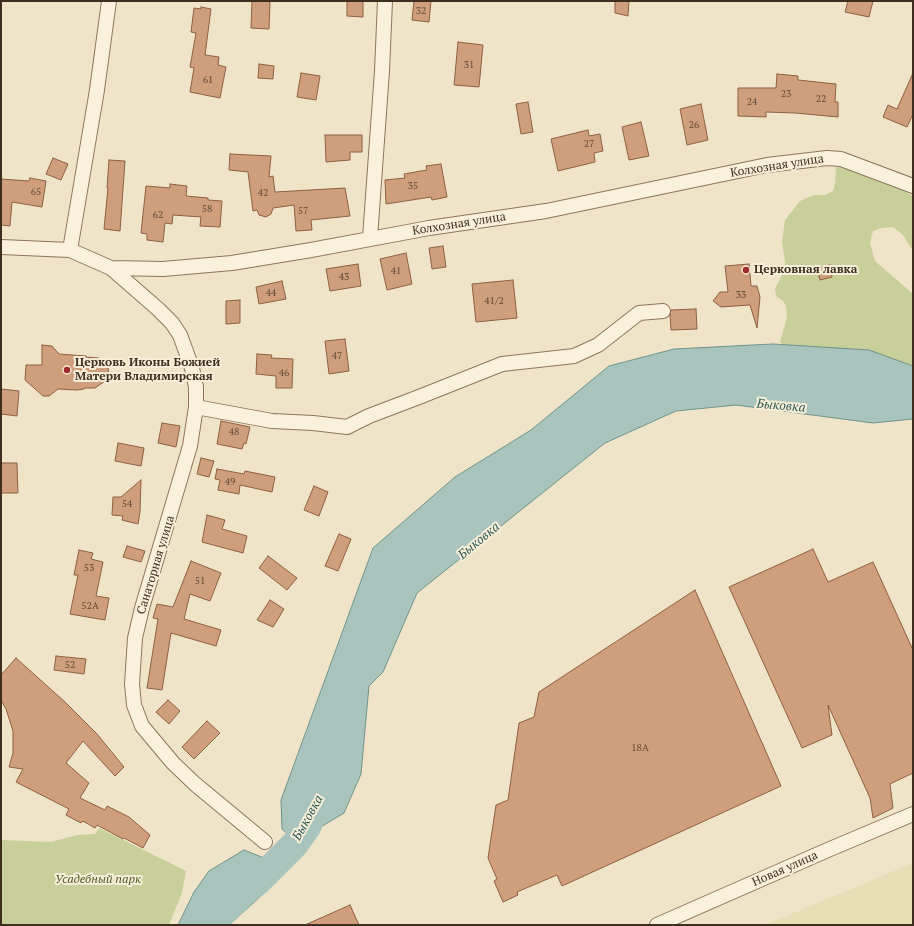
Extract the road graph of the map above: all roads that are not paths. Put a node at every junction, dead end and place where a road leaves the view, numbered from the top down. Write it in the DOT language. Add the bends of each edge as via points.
graph roads {
  1 [pos="109,1"];
  2 [pos="386,1"];
  3 [pos="913,186"];
  4 [pos="370,238"];
  5 [pos="1,247"];
  6 [pos="70,250"];
  7 [pos="111,268"];
  8 [pos="663,311"];
  9 [pos="196,407"];
  10 [pos="913,814"];
  11 [pos="265,842"];
  12 [pos="657,925"];
  1 -- 6 [label="street"];
  2 -- 4 [label="street"];
  3 -- 4 [label="street, Колхозная улица" via="841,159 827,158 767,165 546,211"];
  4 -- 7 [label="street, Колхозная улица" via="232,263 163,269"];
  5 -- 6 [label="street, Колхозная улица"];
  6 -- 7 [label="street, Колхозная улица"];
  7 -- 9 [label="street, Санаторная улица" via="158,308 180,335 192,368 196,387"];
  8 -- 9 [label="street" via="639,313 598,345 574,356 502,364 368,416 347,427 272,421"];
  9 -- 11 [label="street, Санаторная улица" via="186,461 135,638 132,684 134,705 142,726 173,763"];
  10 -- 12 [label="street, Новая улица"];
}
